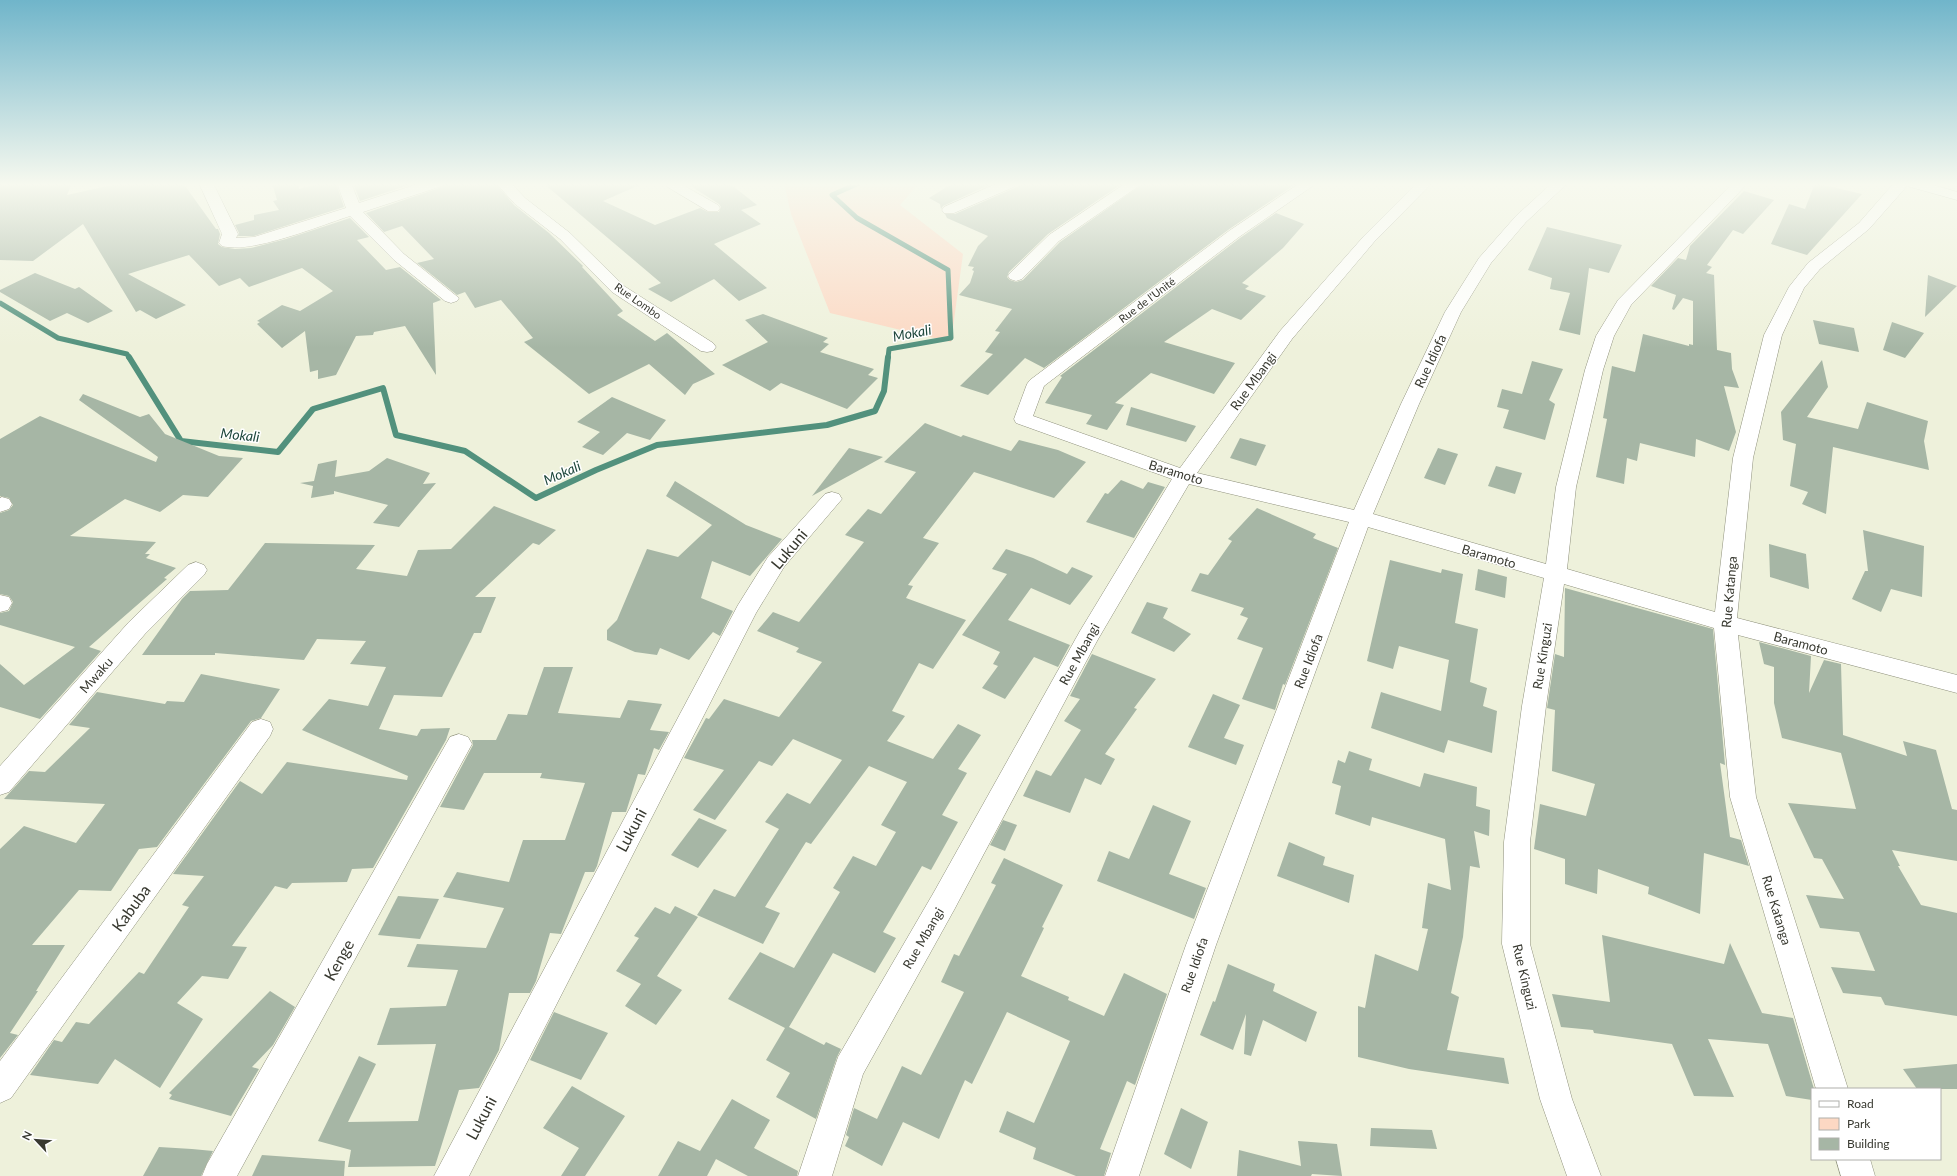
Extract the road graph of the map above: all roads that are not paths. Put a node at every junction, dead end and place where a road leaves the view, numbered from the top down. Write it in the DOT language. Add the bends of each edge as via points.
graph roads {
  1 [pos="229,238"];
  2 [pos="266,238"];
  3 [pos="380,238"];
  4 [pos="567,238"];
  5 [pos="1054,238"];
  6 [pos="1229,238"];
  7 [pos="1370,238"];
  8 [pos="1504,238"];
  9 [pos="1687,238"];
  10 [pos="1849,238"];
  11 [pos="1016,276"];
  12 [pos="451,298"];
  13 [pos="707,347"];
  14 [pos="1023,419"];
  15 [pos="1184,476"];
  16 [pos="832,499"];
  17 [pos="1361,518"];
  18 [pos="196,570"];
  19 [pos="1555,575"];
  20 [pos="1725,623"];
  21 [pos="1957,684"];
  22 [pos="261,729"];
  23 [pos="459,744"];
  24 [pos="0,784"];
  25 [pos="0,1087"];
  26 [pos="1832,1088"];
  27 [pos="1853,1160"];
  28 [pos="219,1176"];
  29 [pos="451,1176"];
  30 [pos="815,1176"];
  31 [pos="1122,1176"];
  32 [pos="1584,1176"];
  33 [pos="1858,1176"];
  1 -- 2 [label="street" via="227,243"];
  3 -- 12 [label="street" via="399,257"];
  4 -- 13 [label="street, Rue Lombo" via="618,289"];
  5 -- 11 [label="street"];
  6 -- 14 [label="street, Rue de l'Unité" via="1036,384"];
  7 -- 15 [label="street, Rue Mbangi" via="1286,335"];
  8 -- 17 [label="street, Rue Idiofa" via="1485,261 1453,312"];
  9 -- 19 [label="street, Rue Kinguzi" via="1624,303 1605,336 1594,370 1566,487"];
  10 -- 20 [label="street, Rue Katanga" via="1814,266 1797,287 1772,335 1743,458"];
  14 -- 15 [label="street, Baramoto"];
  15 -- 17 [label="street, Baramoto"];
  15 -- 30 [label="street, Rue Mbangi" via="1088,637 944,901 849,1068"];
  16 -- 29 [label="street, Lukuni" via="776,562 746,611"];
  17 -- 19 [label="street, Baramoto"];
  17 -- 31 [label="street, Rue Idiofa" via="1201,945"];
  18 -- 24 [label="street, Mwaku" via="137,628"];
  19 -- 20 [label="street, Baramoto"];
  19 -- 32 [label="street, Rue Kinguzi" via="1534,706 1517,842 1516,944 1556,1099"];
  20 -- 21 [label="street, Baramoto"];
  20 -- 26 [label="street, Rue Katanga" via="1743,797"];
  22 -- 25 [label="street, Kabuba"];
  23 -- 28 [label="street, Kenge"];
  27 -- 33 [label="street"];
}
